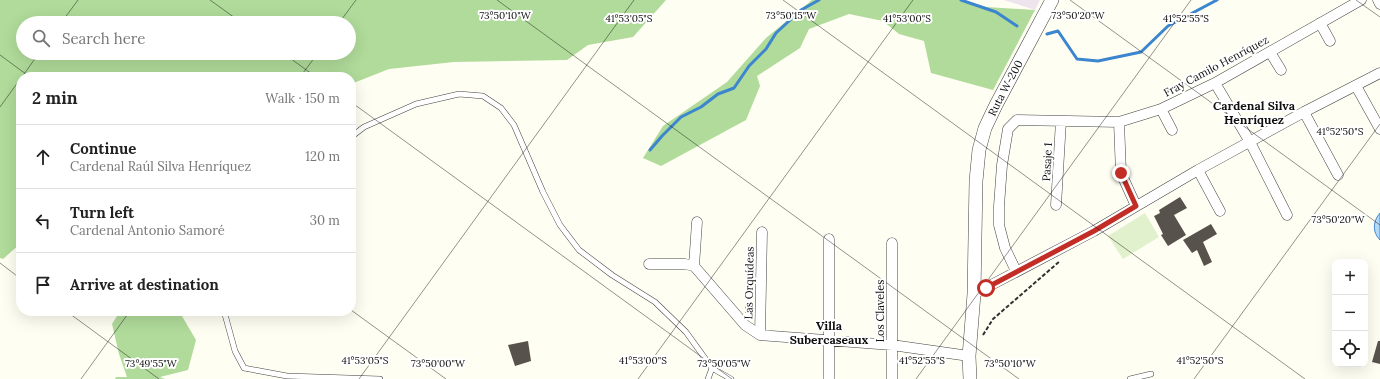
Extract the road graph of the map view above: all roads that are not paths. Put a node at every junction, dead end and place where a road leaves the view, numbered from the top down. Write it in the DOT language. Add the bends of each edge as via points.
graph roads {
  1 [pos="1052,0"];
  2 [pos="1360,0"];
  3 [pos="1378,0"];
  4 [pos="1380,4"];
  5 [pos="1320,23"];
  6 [pos="1330,41"];
  7 [pos="1270,52"];
  8 [pos="1281,70"];
  9 [pos="1380,73"];
  10 [pos="1215,83"];
  11 [pos="1356,86"];
  12 [pos="1162,109"];
  13 [pos="1304,112"];
  14 [pos="1061,121"];
  15 [pos="1119,122"];
  16 [pos="1380,129"];
  17 [pos="1172,130"];
  18 [pos="356,133"];
  19 [pos="1250,142"];
  20 [pos="1198,170"];
  21 [pos="1338,175"];
  22 [pos="1056,205"];
  23 [pos="1136,206"];
  24 [pos="1220,211"];
  25 [pos="1287,215"];
  26 [pos="697,222"];
  27 [pos="762,232"];
  28 [pos="828,239"];
  29 [pos="892,243"];
  30 [pos="649,264"];
  31 [pos="694,266"];
  32 [pos="1016,271"];
  33 [pos="974,294"];
  34 [pos="225,316"];
  35 [pos="760,335"];
  36 [pos="829,340"];
  37 [pos="892,345"];
  38 [pos="969,356"];
  39 [pos="712,368"];
  40 [pos="1151,374"];
  41 [pos="828,378"];
  42 [pos="380,379"];
  43 [pos="708,379"];
  44 [pos="731,379"];
  45 [pos="892,379"];
  46 [pos="970,379"];
  47 [pos="1130,379"];
  1 -- 33 [label="street, Ruta W-200" via="996,105 979,150"];
  2 -- 5 [label="street, Fray Camilo Henríquez"];
  3 -- 4 [label="street"];
  5 -- 6 [label="street"];
  5 -- 7 [label="street, Fray Camilo Henríquez"];
  7 -- 8 [label="street"];
  7 -- 10 [label="street, Fray Camilo Henríquez"];
  9 -- 11 [label="street"];
  10 -- 12 [label="street, Fray Camilo Henríquez"];
  10 -- 19 [label="street"];
  11 -- 13 [label="street"];
  11 -- 16 [label="street"];
  12 -- 15 [label="street, Fray Camilo Henríquez"];
  12 -- 17 [label="street"];
  13 -- 19 [label="street"];
  13 -- 21 [label="street"];
  14 -- 15 [label="street, Fray Camilo Henríquez"];
  14 -- 22 [label="street, Pasaje 1"];
  14 -- 32 [label="street, Fray Camilo Henríquez" via="1017,120 1008,129 1002,165 999,225 1005,248"];
  15 -- 23 [label="street" via="1121,173"];
  18 -- 39 [label="lane" via="364,127 416,104 459,94 483,96 501,108 514,125 560,225 579,250 655,302 686,332"];
  19 -- 20 [label="street"];
  19 -- 25 [label="street"];
  20 -- 23 [label="street"];
  20 -- 24 [label="street"];
  23 -- 32 [label="street"];
  26 -- 31 [label="street"];
  27 -- 35 [label="street, Las Orquídeas"];
  28 -- 36 [label="street"];
  29 -- 37 [label="street, Los Claveles"];
  30 -- 31 [label="street"];
  31 -- 35 [label="street" via="744,325"];
  32 -- 33 [label="street"];
  33 -- 38 [label="street, Ruta W-200"];
  34 -- 42 [label="lane" via="234,351 244,368 286,376"];
  35 -- 36 [label="street"];
  36 -- 37 [label="street"];
  36 -- 41 [label="street"];
  37 -- 38 [label="street"];
  37 -- 45 [label="street, Los Claveles"];
  38 -- 46 [label="street, Ruta W-200"];
  39 -- 43 [label="lane"];
  39 -- 44 [label="lane"];
  40 -- 47 [label="lane"];
}
